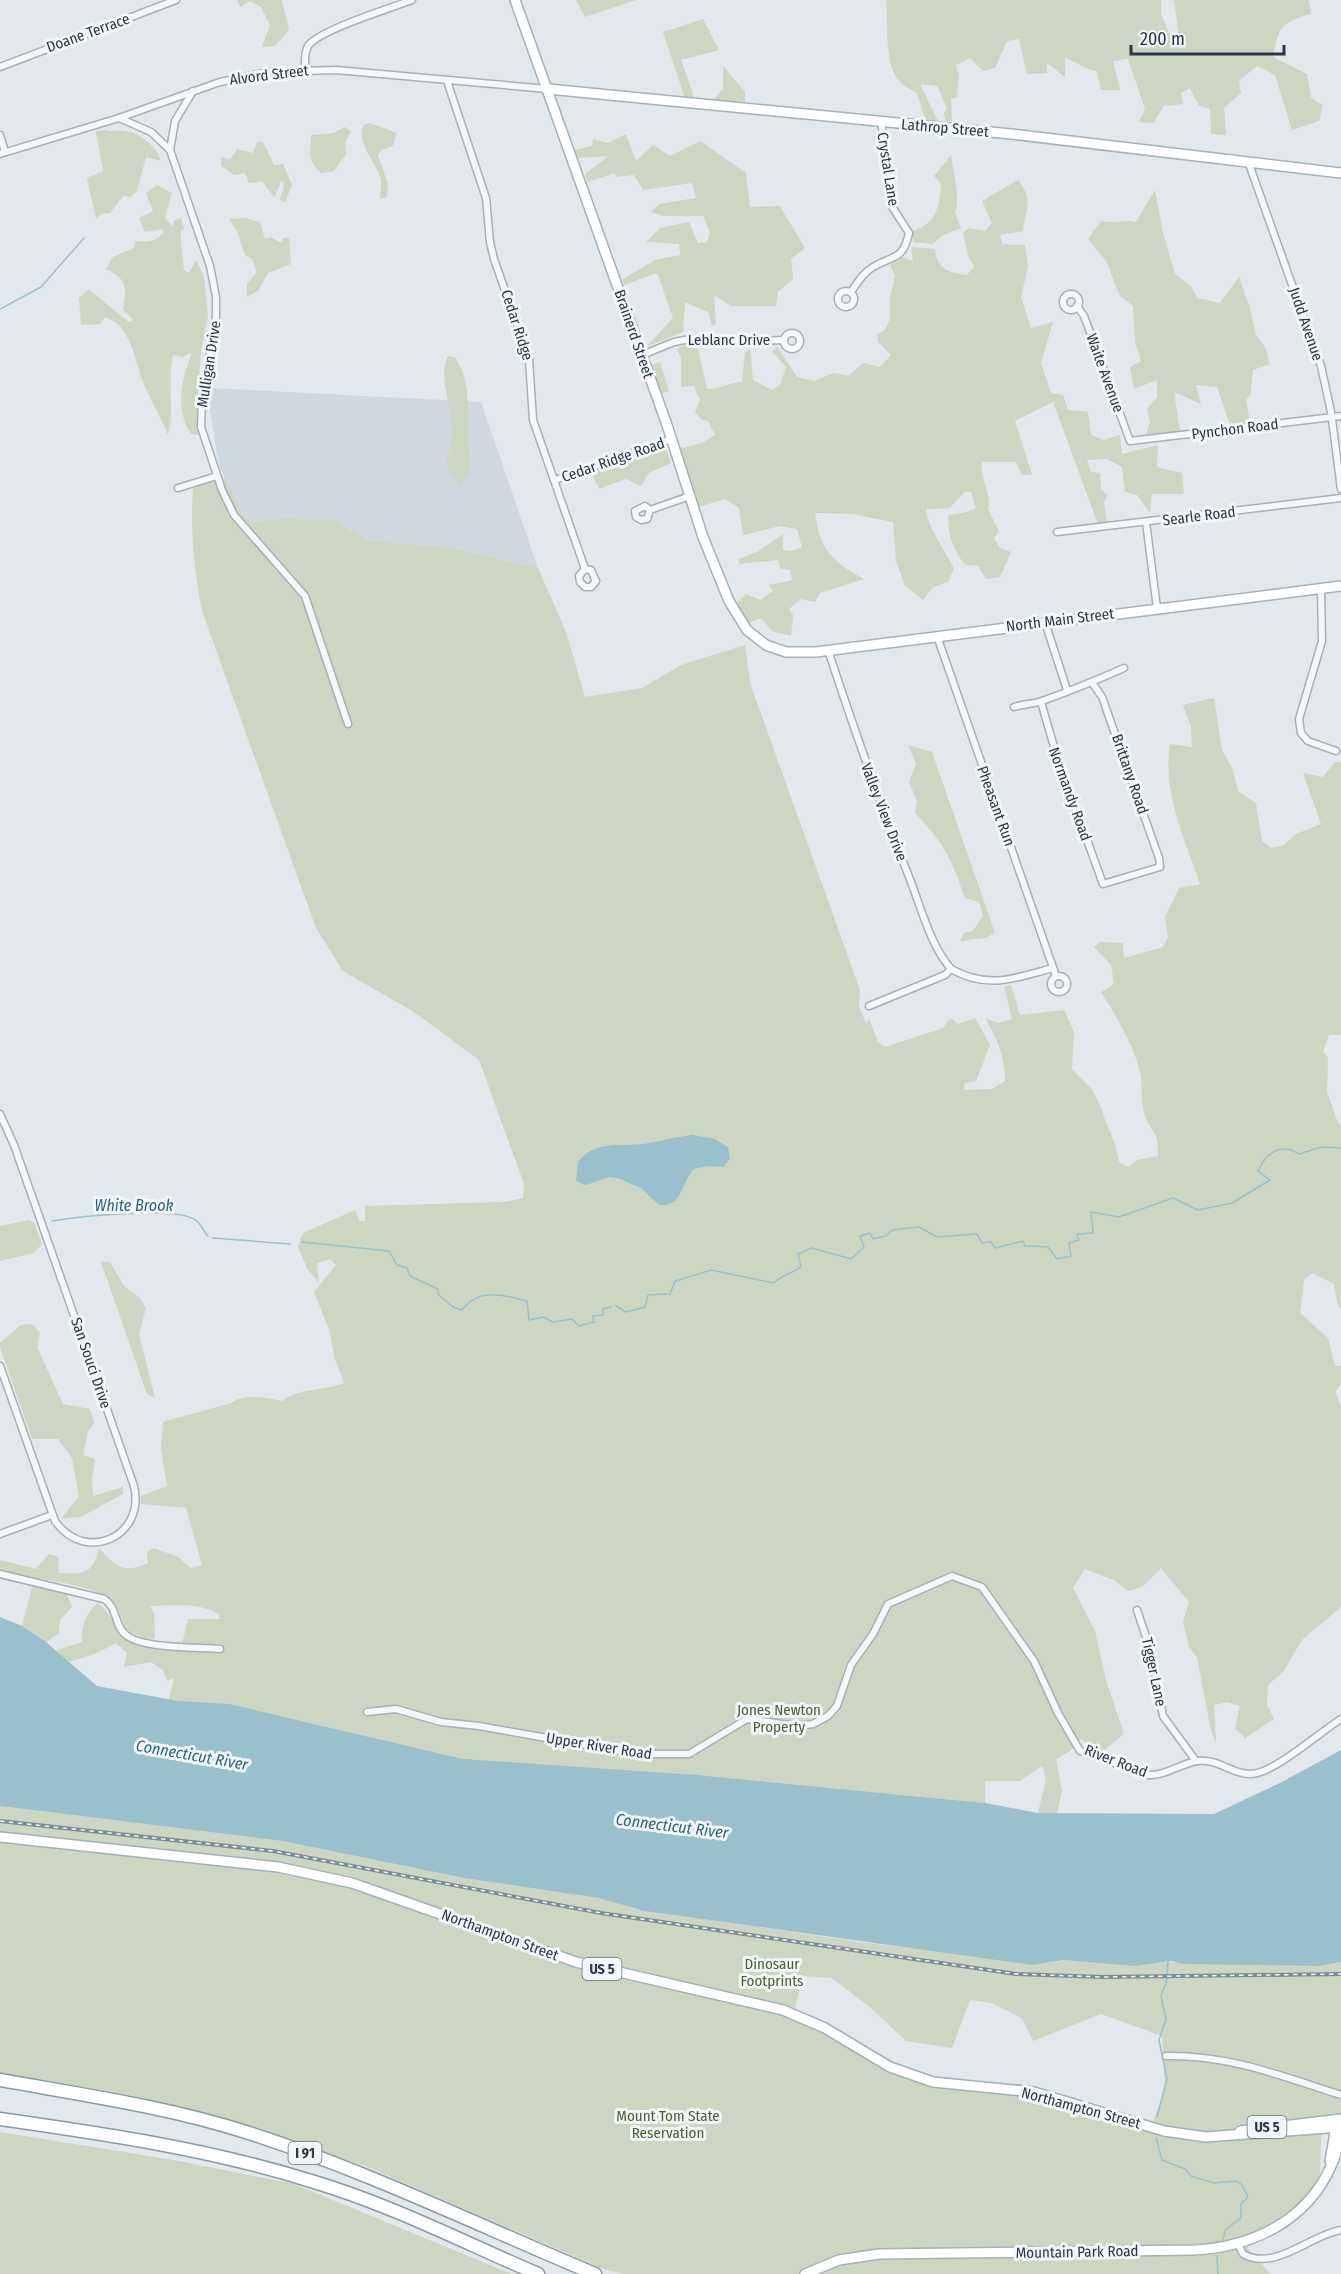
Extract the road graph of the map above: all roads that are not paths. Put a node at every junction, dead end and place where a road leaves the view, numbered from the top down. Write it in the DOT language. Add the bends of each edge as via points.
graph roads {
  1 [pos="176,0"];
  2 [pos="515,0"];
  3 [pos="407,1"];
  4 [pos="0,67"];
  5 [pos="305,69"];
  6 [pos="447,81"];
  7 [pos="548,89"];
  8 [pos="193,91"];
  9 [pos="119,118"];
  10 [pos="881,122"];
  11 [pos="0,135"];
  12 [pos="170,150"];
  13 [pos="2,153"];
  14 [pos="1249,164"];
  15 [pos="1341,173"];
  16 [pos="851,292"];
  17 [pos="1077,306"];
  18 [pos="784,340"];
  19 [pos="642,355"];
  20 [pos="1341,416"];
  21 [pos="1332,417"];
  22 [pos="672,440"];
  23 [pos="1130,441"];
  24 [pos="217,476"];
  25 [pos="555,480"];
  26 [pos="178,488"];
  27 [pos="1341,489"];
  28 [pos="690,496"];
  29 [pos="1341,498"];
  30 [pos="650,510"];
  31 [pos="1146,522"];
  32 [pos="1057,532"];
  33 [pos="585,569"];
  34 [pos="1341,586"];
  35 [pos="1321,588"];
  36 [pos="1157,608"];
  37 [pos="1045,622"];
  38 [pos="937,636"];
  39 [pos="778,650"];
  40 [pos="828,650"];
  41 [pos="1124,668"];
  42 [pos="1094,684"];
  43 [pos="1067,690"];
  44 [pos="1041,702"];
  45 [pos="1014,707"];
  46 [pos="348,724"];
  47 [pos="1336,751"];
  48 [pos="1103,884"];
  49 [pos="1053,968"];
  50 [pos="951,969"];
  51 [pos="1056,976"];
  52 [pos="869,1006"];
  53 [pos="0,1114"];
  54 [pos="0,1366"];
  55 [pos="52,1515"];
  56 [pos="0,1533"];
  57 [pos="0,1574"];
  58 [pos="1137,1610"];
  59 [pos="220,1649"];
  60 [pos="1048,1690"];
  61 [pos="368,1712"];
  62 [pos="1341,1719"];
  63 [pos="1196,1761"];
  64 [pos="0,1837"];
  65 [pos="1166,2056"];
  66 [pos="0,2080"];
  67 [pos="1341,2095"];
  68 [pos="0,2119"];
  69 [pos="1339,2124"];
  70 [pos="1341,2230"];
  71 [pos="1238,2244"];
  72 [pos="538,2274"];
  73 [pos="595,2274"];
  74 [pos="805,2274"];
  1 -- 4 [label="street, Doane Terrace"];
  2 -- 7 [label="street, Brainerd Street"];
  3 -- 5 [label="street" via="314,40 305,55"];
  5 -- 6 [label="street, Alvord Street"];
  5 -- 8 [label="street, Alvord Street" via="245,76"];
  6 -- 7 [label="street, Alvord Street"];
  6 -- 25 [label="street, Cedar Ridge" via="486,198 491,248 529,359 531,414"];
  7 -- 10 [label="street, Lathrop Street"];
  7 -- 19 [label="street, Brainerd Street"];
  8 -- 9 [label="street, Alvord Street"];
  8 -- 12 [label="street, Mulligan Drive" via="175,121"];
  9 -- 12 [label="street" via="151,132"];
  9 -- 13 [label="street, Alvord Street"];
  10 -- 14 [label="street, Lathrop Street"];
  10 -- 16 [label="street, Crystal Lane" via="891,178 891,205 909,233 906,247 899,255 862,276"];
  11 -- 13 [label="street"];
  12 -- 24 [label="street, Mulligan Drive" via="214,285 216,317 201,418"];
  14 -- 15 [label="street, Lathrop Street"];
  14 -- 21 [label="street, Judd Avenue" via="1321,366"];
  17 -- 23 [label="street, Waite Avenue" via="1084,315"];
  18 -- 19 [label="street, Leblanc Drive" via="690,339"];
  19 -- 22 [label="street, Brainerd Street"];
  20 -- 21 [label="street, Pynchon Road"];
  21 -- 23 [label="street, Pynchon Road"];
  21 -- 27 [label="street, Judd Avenue"];
  22 -- 25 [label="street, Cedar Ridge Road"];
  22 -- 28 [label="street, Brainerd Street"];
  24 -- 26 [label="street"];
  24 -- 46 [label="street, Mulligan Drive" via="240,523 305,596"];
  25 -- 33 [label="street, Cedar Ridge"];
  28 -- 30 [label="street"];
  28 -- 39 [label="street, Brainerd Street" via="737,616 753,636"];
  29 -- 31 [label="street, Searle Road"];
  31 -- 32 [label="street, Searle Road"];
  31 -- 36 [label="street"];
  34 -- 35 [label="street, North Main Street"];
  35 -- 36 [label="street, North Main Street"];
  35 -- 47 [label="street" via="1322,641 1299,719 1301,733 1308,741"];
  36 -- 37 [label="street, North Main Street"];
  37 -- 38 [label="street, North Main Street"];
  37 -- 43 [label="street"];
  38 -- 40 [label="street, North Main Street"];
  38 -- 49 [label="street, Pheasant Run"];
  39 -- 40 [label="street, North Main Street"];
  40 -- 50 [label="street, Valley View Drive" via="864,761 932,935"];
  41 -- 42 [label="street"];
  42 -- 43 [label="street"];
  42 -- 48 [label="street, Brittany Road" via="1119,744 1159,867"];
  43 -- 44 [label="street"];
  44 -- 45 [label="street"];
  44 -- 48 [label="street, Normandy Road"];
  49 -- 50 [label="street" via="992,982"];
  49 -- 51 [label="street, Pheasant Run"];
  50 -- 52 [label="street" via="945,975"];
  53 -- 55 [label="street, San Souci Drive" via="136,1493 131,1520 117,1536 104,1542 76,1539 64,1532"];
  54 -- 55 [label="street, San Souci Drive"];
  55 -- 56 [label="street"];
  57 -- 59 [label="street" via="104,1599 130,1638"];
  58 -- 63 [label="street, Tigger Lane" via="1152,1652 1163,1716"];
  60 -- 61 [label="street, Upper River Road" via="1034,1661 982,1587 952,1576 888,1604 849,1668 837,1706 828,1716 813,1724 796,1726 747,1719 689,1754 626,1753 441,1722 396,1709"];
  60 -- 63 [label="street, River Road" via="1080,1750 1148,1775"];
  62 -- 63 [label="street, River Road" via="1259,1774 1242,1773 1213,1761"];
  64 -- 69 [label="street, Northampton Street / US 5" via="278,1868 352,1882 576,1962 783,2010 825,2028 890,2067 924,2080 1034,2092 1193,2136"];
  65 -- 67 [label="street" via="1191,2055 1239,2062"];
  66 -- 73 [label="highway, I 91" via="135,2104 248,2133 353,2171"];
  68 -- 72 [label="highway, I 91" via="199,2151 292,2175 381,2206"];
  69 -- 71 [label="street, Mountain Park Road" via="1326,2177 1312,2199 1297,2214"];
  70 -- 71 [label="street" via="1263,2259 1243,2254"];
  71 -- 74 [label="street, Mountain Park Road" via="1194,2250 879,2254 839,2260"];
}
